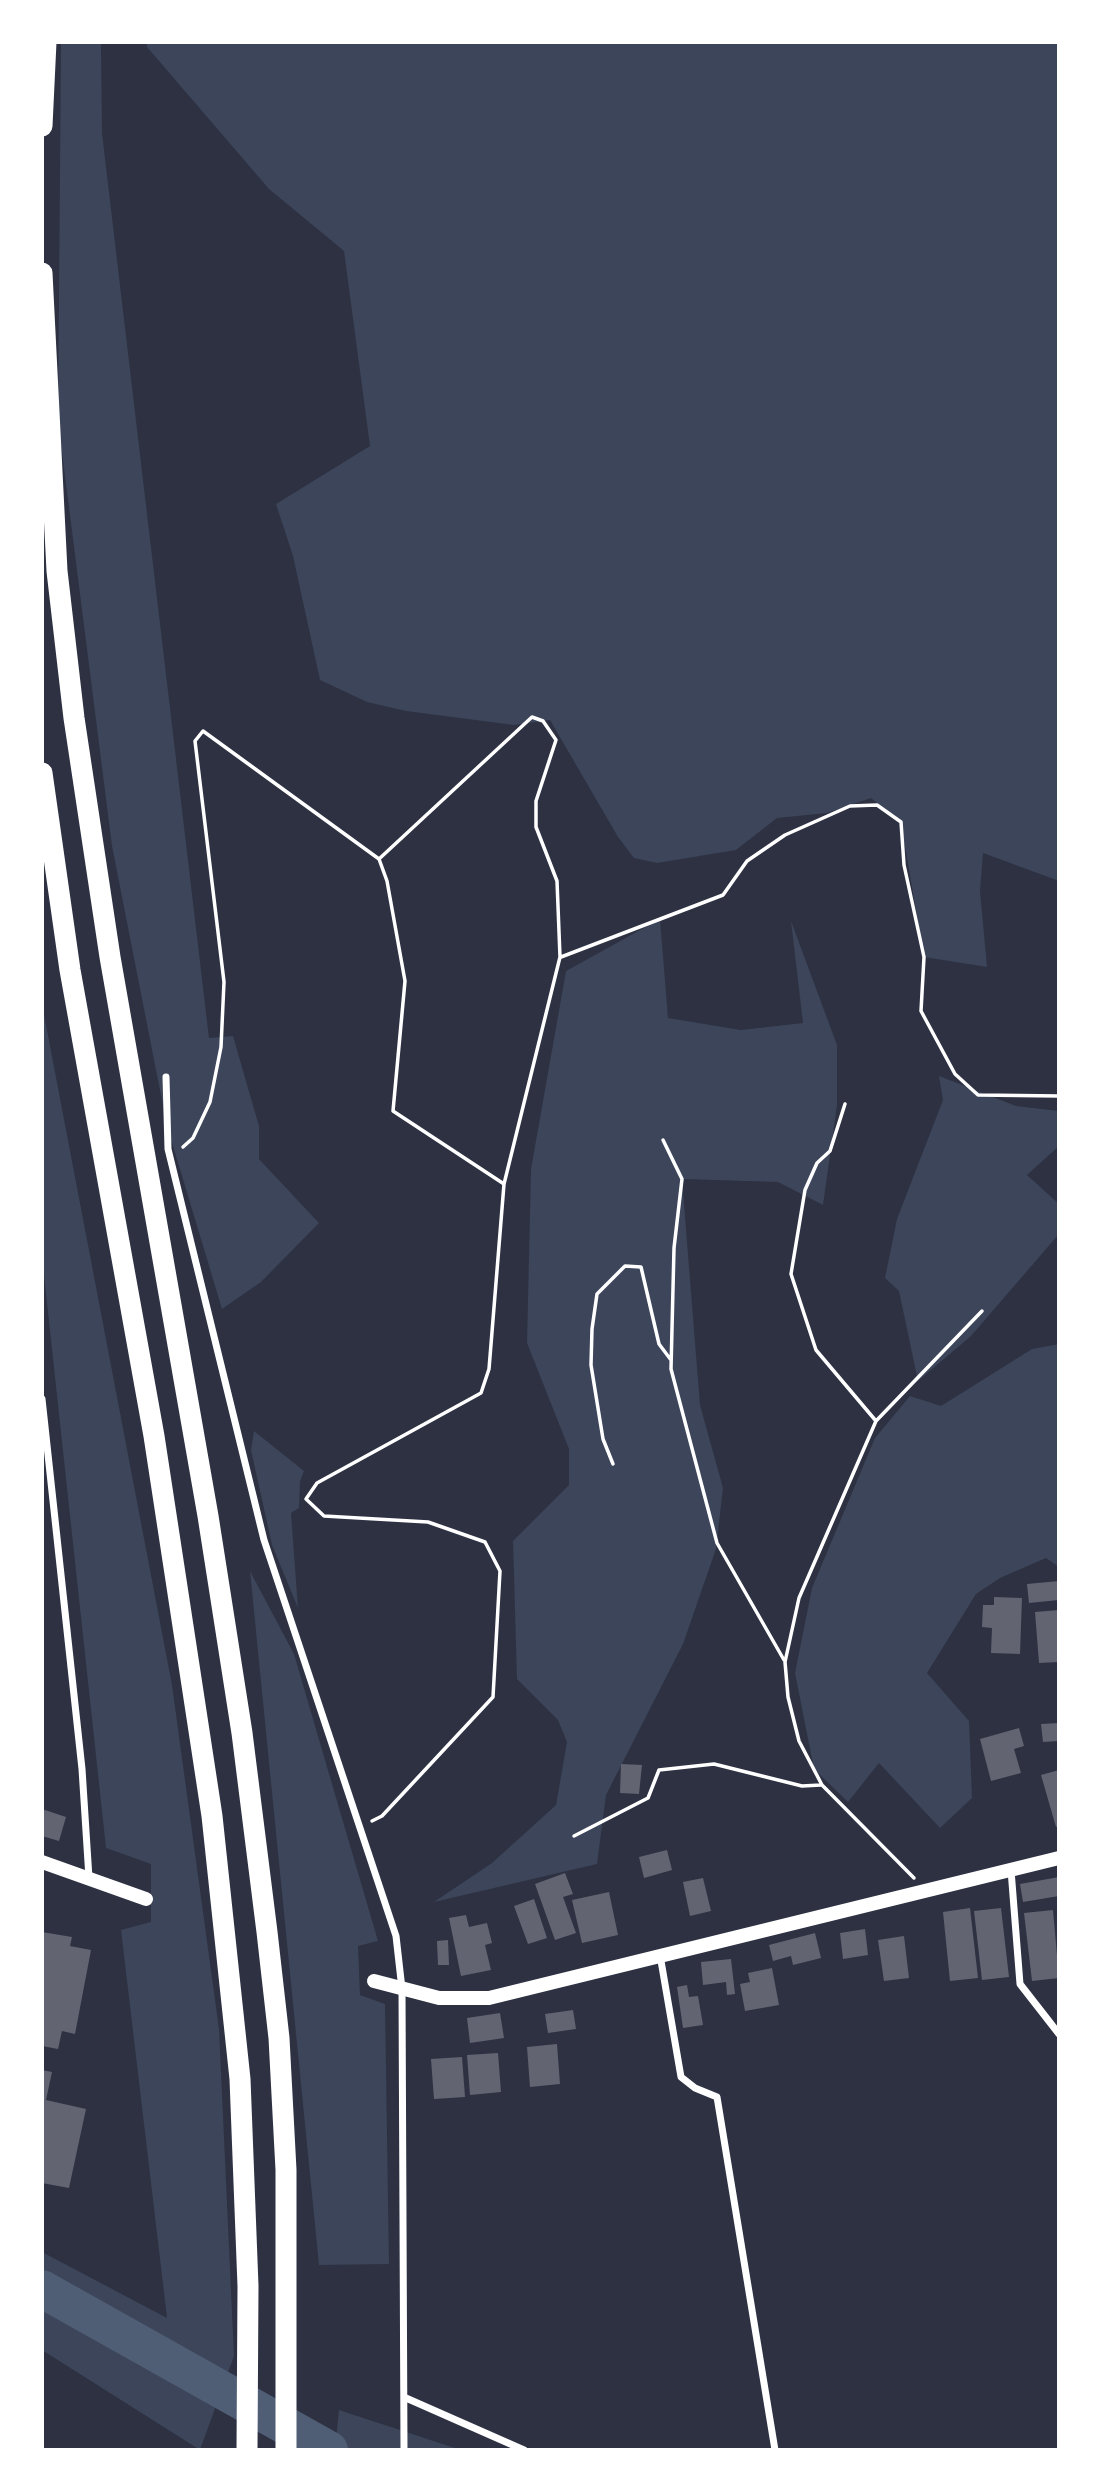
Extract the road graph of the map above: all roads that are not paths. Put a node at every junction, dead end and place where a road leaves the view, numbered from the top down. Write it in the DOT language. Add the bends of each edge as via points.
graph roads {
  1 [pos="46,42"];
  2 [pos="42,126"];
  3 [pos="42,273"];
  4 [pos="42,774"];
  5 [pos="166,1077"];
  6 [pos="42,1399"];
  7 [pos="1059,1858"];
  8 [pos="42,1862"];
  9 [pos="1011,1870"];
  10 [pos="89,1878"];
  11 [pos="146,1899"];
  12 [pos="659,1955"];
  13 [pos="374,1981"];
  14 [pos="402,1989"];
  15 [pos="1059,2034"];
  16 [pos="405,2398"];
  17 [pos="247,2450"];
  18 [pos="286,2450"];
  19 [pos="404,2450"];
  20 [pos="524,2450"];
  21 [pos="775,2450"];
  1 -- 2 [label="highway"];
  3 -- 18 [label="highway" via="48,446 74,718 110,957 242,1733 279,2038 289,2291"];
  4 -- 17 [label="highway" via="70,970 155,1436 212,1816 240,2078 248,2286"];
  5 -- 14 [label="street" via="170,1158 264,1540 396,1936"];
  6 -- 10 [label="street" via="82,1769"];
  7 -- 9 [label="main road"];
  8 -- 10 [label="main road"];
  9 -- 12 [label="main road"];
  9 -- 15 [label="street" via="1020,1984"];
  10 -- 11 [label="main road"];
  12 -- 14 [label="main road" via="489,1998 439,1998"];
  12 -- 21 [label="street" via="681,2077 717,2097"];
  13 -- 14 [label="main road"];
  14 -- 16 [label="street"];
  16 -- 19 [label="street"];
  16 -- 20 [label="street"];
}
